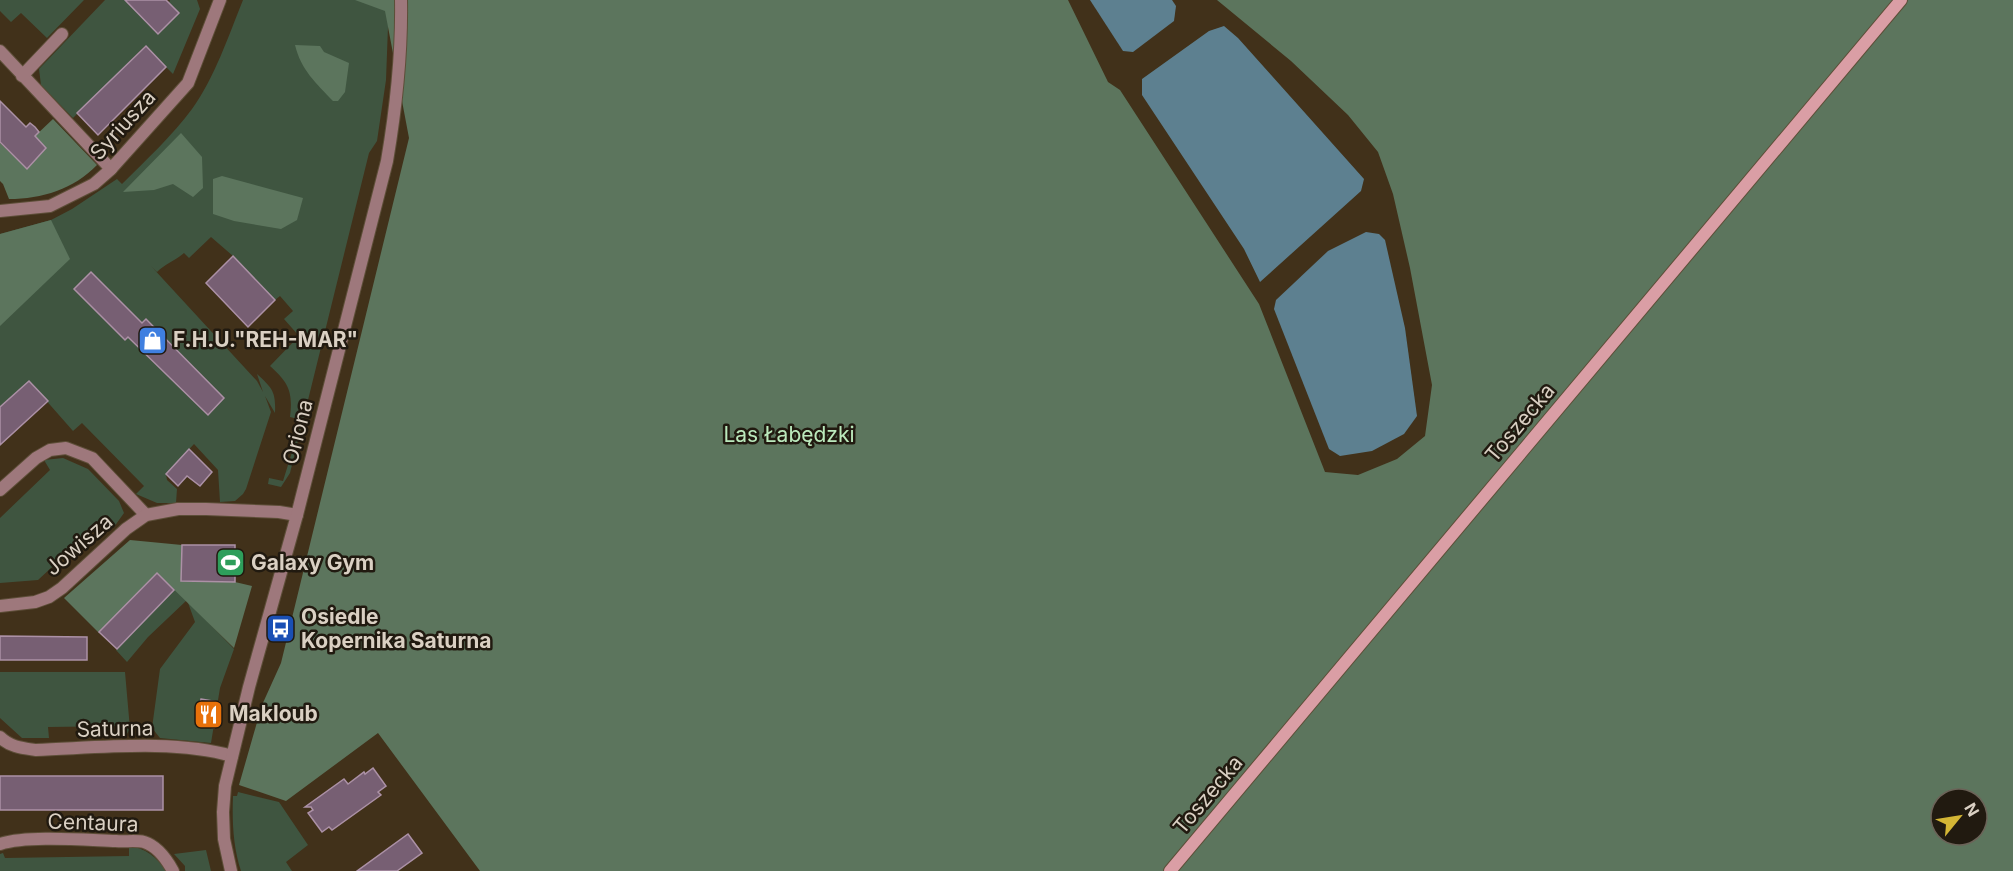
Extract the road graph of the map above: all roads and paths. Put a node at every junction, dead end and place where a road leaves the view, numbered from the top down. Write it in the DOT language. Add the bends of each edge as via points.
graph roads {
  1 [pos="220,0"];
  2 [pos="401,0"];
  3 [pos="1901,0"];
  4 [pos="62,34"];
  5 [pos="0,51"];
  6 [pos="22,76"];
  7 [pos="111,169"];
  8 [pos="0,211"];
  9 [pos="0,490"];
  10 [pos="146,514"];
  11 [pos="297,515"];
  12 [pos="0,606"];
  13 [pos="0,737"];
  14 [pos="232,756"];
  15 [pos="0,844"];
  16 [pos="173,871"];
  17 [pos="231,871"];
  18 [pos="1170,871"];
  1 -- 7 [label="street, Syriusza" via="188,83"];
  2 -- 11 [label="street, Oriona" via="400,68 387,161"];
  3 -- 18 [label="main road, Toszecka"];
  4 -- 6 [label="street"];
  5 -- 6 [label="street"];
  6 -- 7 [label="street"];
  7 -- 8 [label="street, Syriusza" via="94,184 50,206"];
  9 -- 10 [label="street, Jowisza" via="36,458 50,450 66,448 92,458"];
  10 -- 11 [label="street, Jowisza" via="206,509"];
  10 -- 12 [label="street, Jowisza" via="49,597"];
  11 -- 14 [label="street, Oriona"];
  13 -- 14 [label="street, Saturna" via="19,748 36,750 144,746 215,751"];
  14 -- 17 [label="street, Oriona" via="223,812"];
  15 -- 16 [label="street, Centaura" via="50,840 144,842 159,852"];
}
